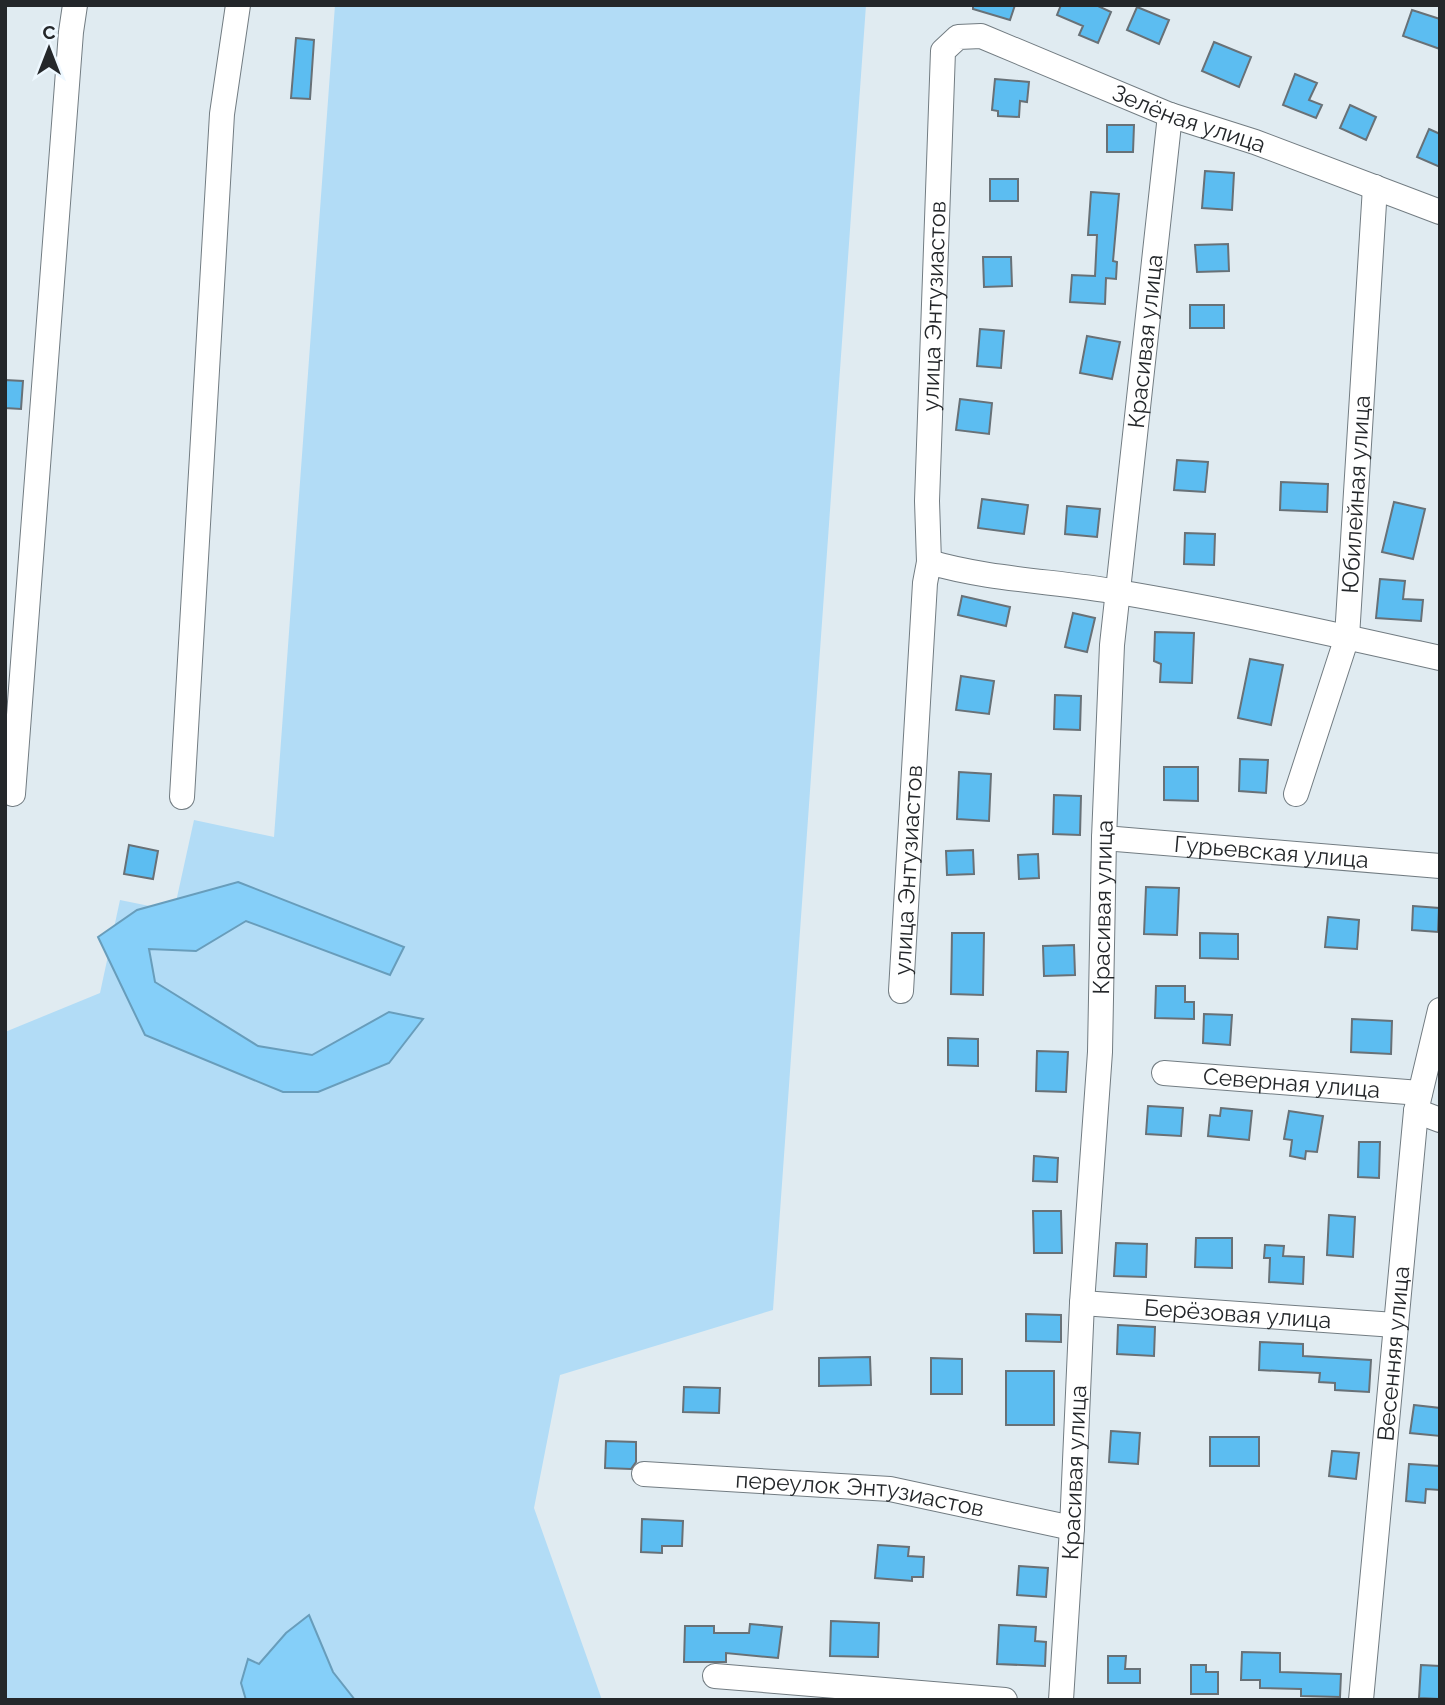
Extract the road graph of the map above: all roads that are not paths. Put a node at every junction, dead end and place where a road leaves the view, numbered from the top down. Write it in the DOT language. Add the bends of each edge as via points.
graph roads {
  1 [pos="75,5"];
  2 [pos="238,5"];
  3 [pos="943,51"];
  4 [pos="1170,115"];
  5 [pos="1375,187"];
  6 [pos="1440,212"];
  7 [pos="927,573"];
  8 [pos="1118,592"];
  9 [pos="1347,637"];
  10 [pos="1440,658"];
  11 [pos="13,794"];
  12 [pos="1296,794"];
  13 [pos="182,797"];
  14 [pos="1104,838"];
  15 [pos="1440,866"];
  16 [pos="901,991"];
  17 [pos="1440,1010"];
  18 [pos="1164,1073"];
  19 [pos="1418,1102"];
  20 [pos="1440,1120"];
  21 [pos="1082,1303"];
  22 [pos="1395,1325"];
  23 [pos="644,1474"];
  24 [pos="1072,1528"];
  25 [pos="715,1676"];
  26 [pos="1005,1700"];
  27 [pos="1061,1700"];
  28 [pos="1361,1700"];
  1 -- 11 [label="street"];
  2 -- 13 [label="street" via="222,114"];
  3 -- 4 [label="street, Зелёная улица" via="958,37 981,36"];
  3 -- 7 [label="street, улица Энтузиастов"];
  4 -- 5 [label="street, Зелёная улица"];
  4 -- 8 [label="street, Красивая улица"];
  5 -- 6 [label="street, Зелёная улица"];
  5 -- 9 [label="street, Юбилейная улица"];
  7 -- 8 [label="street" via="956,570"];
  7 -- 16 [label="street, улица Энтузиастов"];
  8 -- 9 [label="street"];
  8 -- 14 [label="street, Красивая улица"];
  9 -- 10 [label="street"];
  9 -- 12 [label="street, Юбилейная улица"];
  14 -- 15 [label="street, Гурьевская улица"];
  14 -- 21 [label="street, Красивая улица" via="1100,1052"];
  17 -- 19 [label="street, Весенняя улица"];
  18 -- 19 [label="street, Северная улица"];
  19 -- 20 [label="street, Северная улица"];
  19 -- 22 [label="street, Весенняя улица"];
  21 -- 22 [label="street, Берёзовая улица"];
  21 -- 24 [label="street, Красивая улица"];
  22 -- 28 [label="street, Весенняя улица"];
  23 -- 24 [label="street, переулок Энтузиастов" via="890,1489"];
  24 -- 27 [label="street, Красивая улица"];
  25 -- 26 [label="street"];
}
